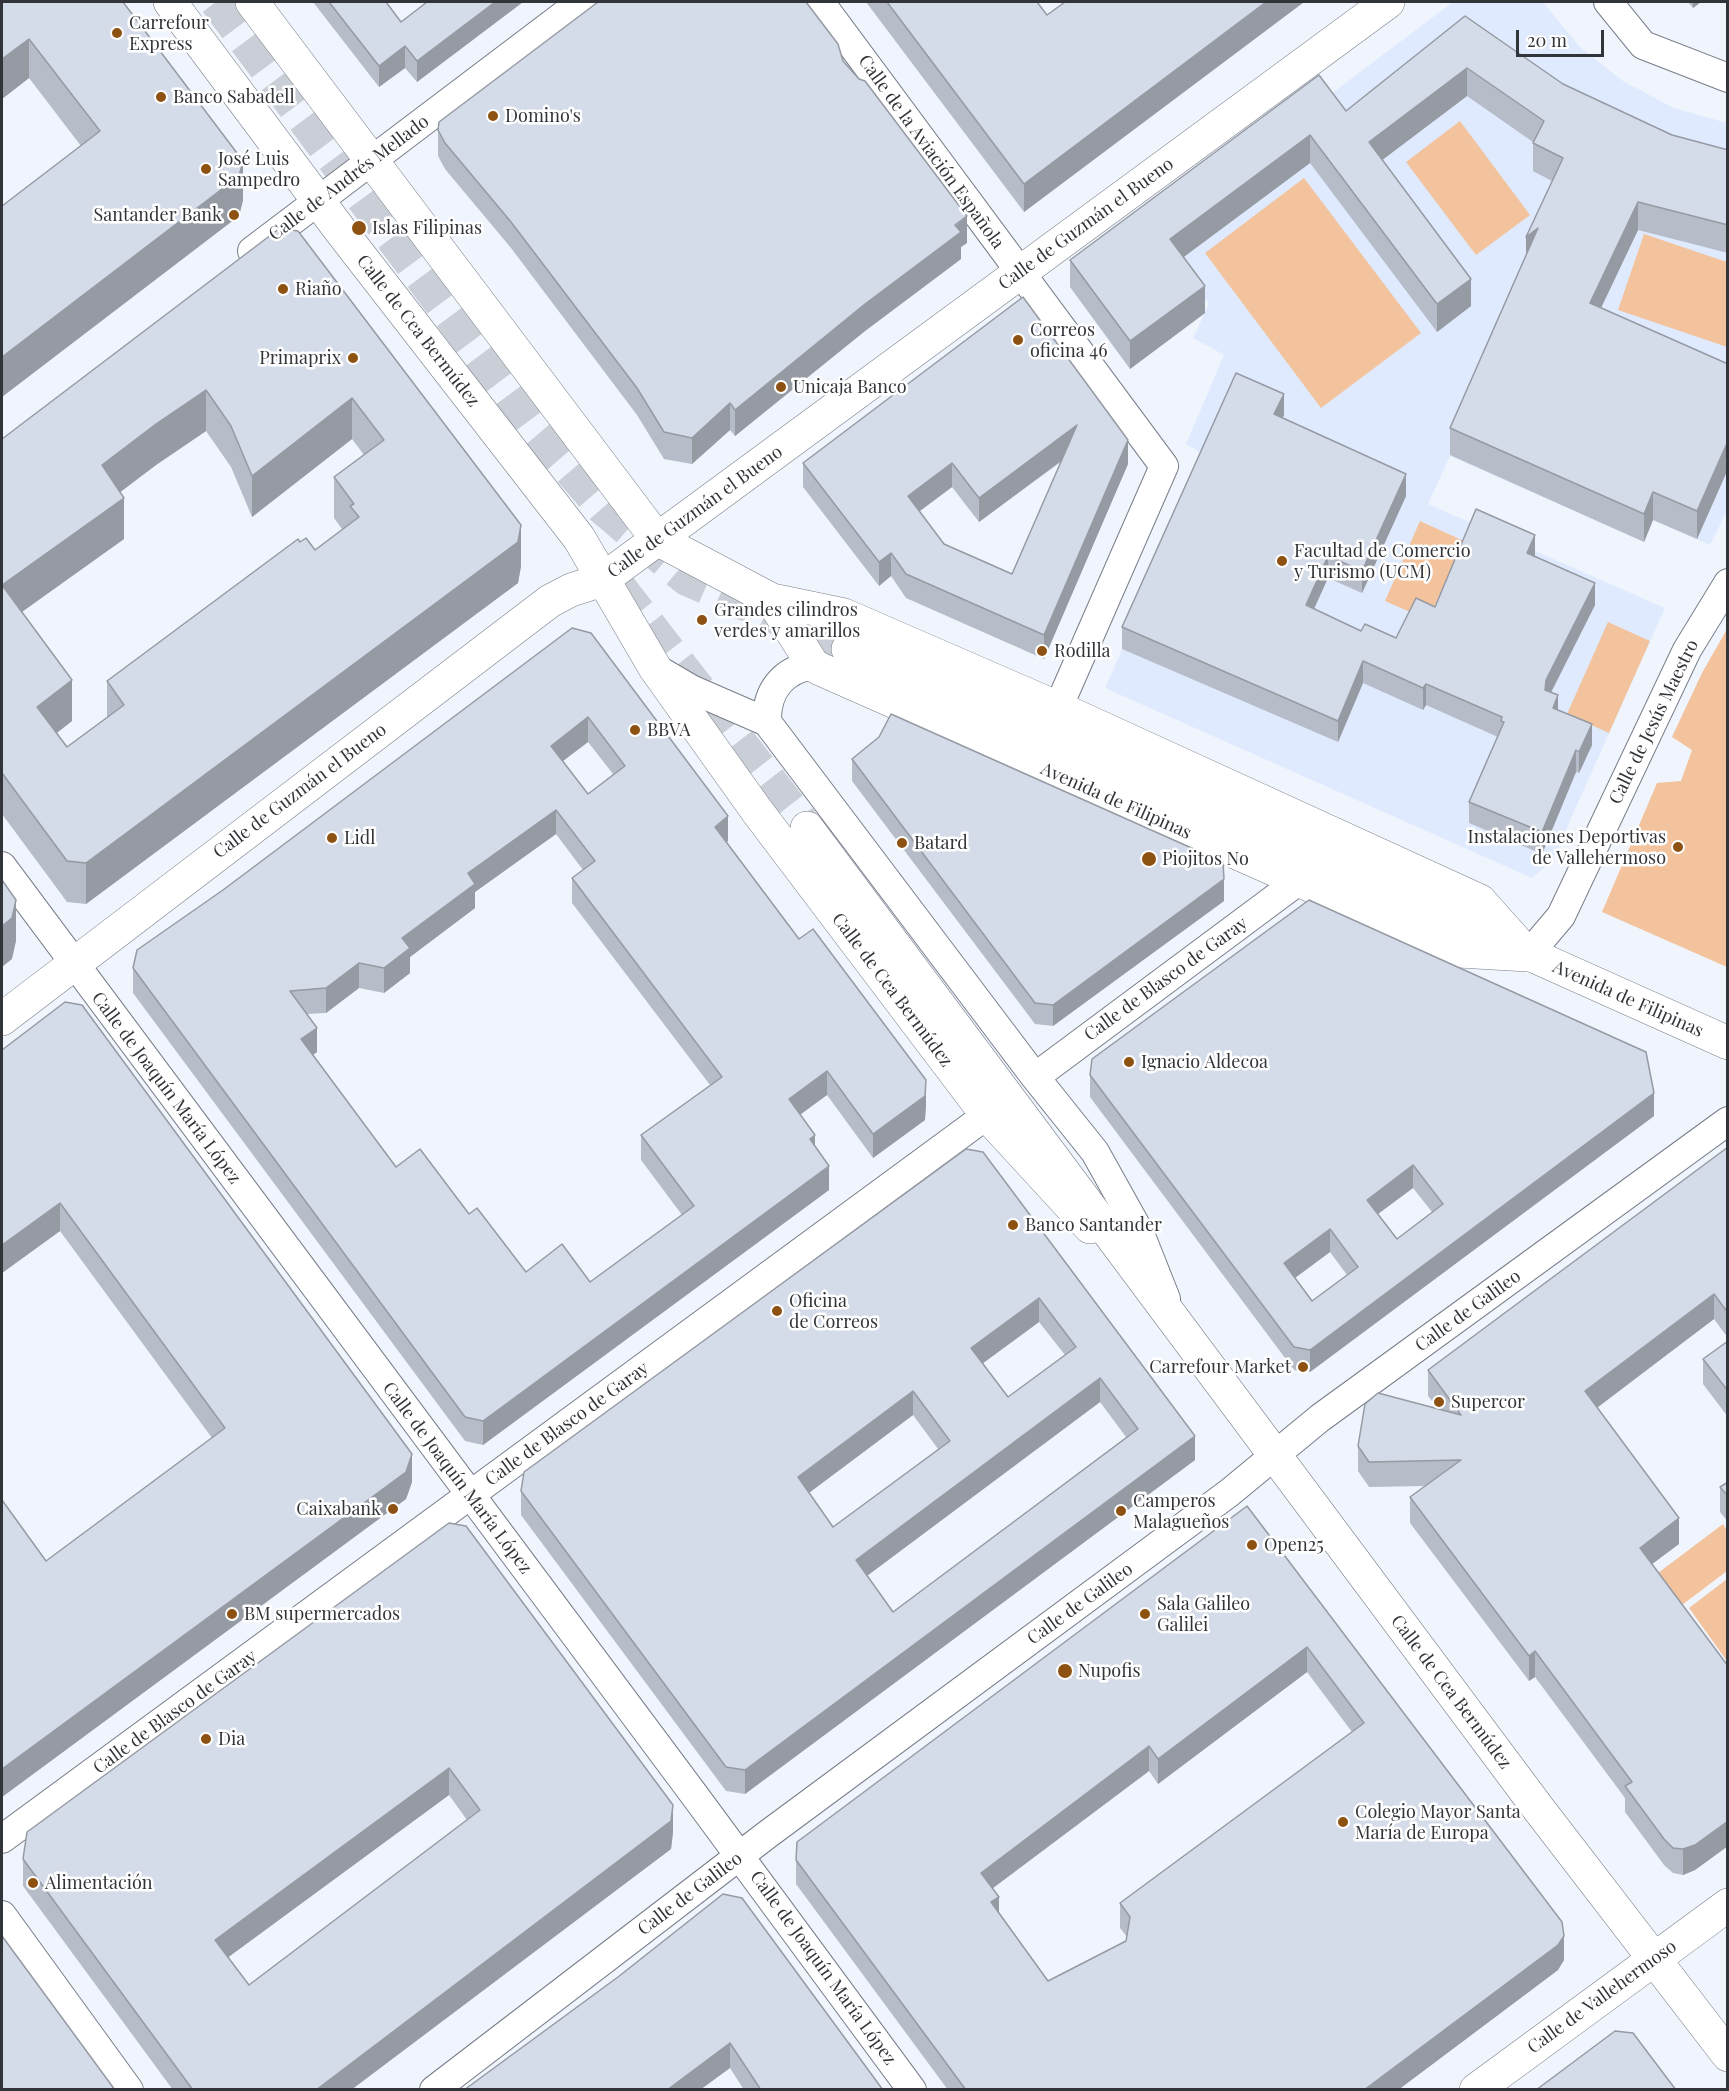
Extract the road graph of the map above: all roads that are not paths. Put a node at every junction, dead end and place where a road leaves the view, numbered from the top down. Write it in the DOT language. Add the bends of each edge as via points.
graph roads {
  1 [pos="170,2"];
  2 [pos="252,2"];
  3 [pos="581,2"];
  4 [pos="820,2"];
  5 [pos="1388,2"];
  6 [pos="1608,2"];
  7 [pos="1728,78"];
  8 [pos="372,161"];
  9 [pos="318,201"];
  10 [pos="231,267"];
  11 [pos="1019,273"];
  12 [pos="657,539"];
  13 [pos="602,580"];
  14 [pos="1728,584"];
  15 [pos="772,600"];
  16 [pos="848,649"];
  17 [pos="813,665"];
  18 [pos="655,668"];
  19 [pos="1058,708"];
  20 [pos="768,722"];
  21 [pos="807,828"];
  22 [pos="2,866"];
  23 [pos="1297,882"];
  24 [pos="1528,955"];
  25 [pos="74,964"];
  26 [pos="2,1019"];
  27 [pos="1728,1043"];
  28 [pos="1035,1077"];
  29 [pos="987,1115"];
  30 [pos="1728,1121"];
  31 [pos="1153,1294"];
  32 [pos="1177,1327"];
  33 [pos="1276,1457"];
  34 [pos="470,1495"];
  35 [pos="2,1839"];
  36 [pos="740,1855"];
  37 [pos="1728,1905"];
  38 [pos="2,1915"];
  39 [pos="1654,1959"];
  40 [pos="1728,2055"];
  41 [pos="129,2090"];
  42 [pos="434,2090"];
  43 [pos="912,2090"];
  44 [pos="1476,2090"];
  1 -- 9 [label="street, Calle de Cea Bermúdez"];
  2 -- 8 [label="street"];
  3 -- 8 [label="street, Calle de Andrés Mellado"];
  4 -- 11 [label="street, Calle de la Aviación Española"];
  5 -- 11 [label="street, Calle de Guzmán el Bueno"];
  6 -- 7 [label="street" via="1643,45"];
  8 -- 9 [label="street, Calle de Andrés Mellado"];
  8 -- 12 [label="street"];
  9 -- 10 [label="street, Calle de Andrés Mellado"];
  9 -- 13 [label="street, Calle de Cea Bermúdez" via="579,538"];
  11 -- 12 [label="street, Calle de Guzmán el Bueno"];
  11 -- 19 [label="street, Calle de la Aviación Española" via="1164,466"];
  12 -- 13 [label="street, Calle de Guzmán el Bueno"];
  12 -- 15 [label="street, Avenida de Filipinas"];
  13 -- 18 [label="street, Calle de Cea Bermúdez"];
  13 -- 25 [label="street, Calle de Guzmán el Bueno" via="550,601"];
  14 -- 24 [label="street, Calle de Jesús Maestro" via="1687,650 1561,916"];
  15 -- 17 [label="street, Avenida de Filipinas"];
  15 -- 19 [label="street, Avenida de Filipinas" via="844,615"];
  16 -- 24 [label="street, Avenida de Filipinas"];
  17 -- 20 [label="street" via="798,668 775,686 767,708"];
  17 -- 23 [label="street, Avenida de Filipinas"];
  18 -- 20 [label="street, Calle de Cea Bermúdez" via="691,689"];
  18 -- 29 [label="street, Calle de Cea Bermúdez" via="752,804"];
  19 -- 24 [label="street, Avenida de Filipinas" via="1480,901"];
  20 -- 28 [label="street, Calle de Cea Bermúdez"];
  21 -- 31 [label="street, Calle de Cea Bermúdez"];
  22 -- 25 [label="street, Calle de Joaquín María López"];
  23 -- 24 [label="street, Avenida de Filipinas" via="1459,951"];
  23 -- 28 [label="street, Calle de Blasco de Garay"];
  24 -- 27 [label="street, Avenida de Filipinas"];
  25 -- 26 [label="street, Calle de Guzmán el Bueno"];
  25 -- 34 [label="street, Calle de Joaquín María López"];
  28 -- 32 [label="street, Calle de Cea Bermúdez" via="1095,1152 1139,1231"];
  29 -- 31 [label="street, Calle de Cea Bermúdez"];
  29 -- 34 [label="street, Calle de Blasco de Garay"];
  30 -- 33 [label="street, Calle de Galileo" via="1320,1418"];
  31 -- 32 [label="street, Calle de Cea Bermúdez"];
  32 -- 33 [label="street, Calle de Cea Bermúdez"];
  33 -- 36 [label="street, Calle de Galileo"];
  33 -- 39 [label="street, Calle de Cea Bermúdez"];
  34 -- 35 [label="street, Calle de Blasco de Garay"];
  34 -- 36 [label="street, Calle de Joaquín María López"];
  36 -- 42 [label="street, Calle de Galileo"];
  36 -- 43 [label="street, Calle de Joaquín María López"];
  37 -- 39 [label="street, Calle de Vallehermoso"];
  38 -- 41 [label="street"];
  39 -- 40 [label="street, Calle de Cea Bermúdez"];
  39 -- 44 [label="street, Calle de Vallehermoso"];
}
